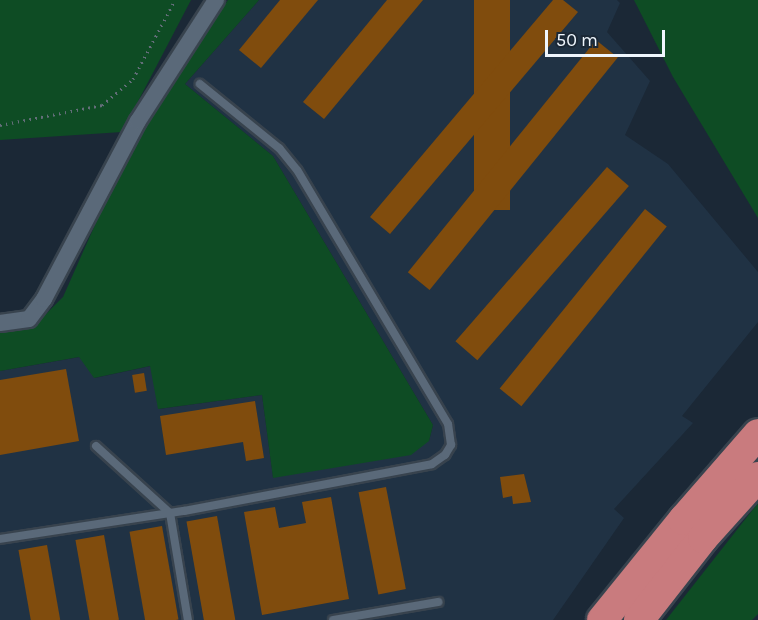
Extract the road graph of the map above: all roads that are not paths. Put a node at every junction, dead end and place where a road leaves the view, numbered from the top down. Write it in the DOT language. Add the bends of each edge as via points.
graph roads {
  1 [pos="216,0"];
  2 [pos="200,84"];
  3 [pos="0,322"];
  4 [pos="758,434"];
  5 [pos="96,446"];
  6 [pos="758,477"];
  7 [pos="170,513"];
  8 [pos="0,539"];
  9 [pos="438,602"];
  10 [pos="188,620"];
  11 [pos="333,620"];
  12 [pos="602,620"];
  13 [pos="639,620"];
  1 -- 3 [label="street" via="138,121 44,299 29,318"];
  2 -- 7 [label="lane" via="279,148 297,170 448,424 451,445 432,464"];
  4 -- 12 [label="highway"];
  5 -- 7 [label="lane"];
  6 -- 13 [label="highway"];
  7 -- 8 [label="lane"];
  7 -- 10 [label="lane"];
  9 -- 11 [label="lane"];
}
